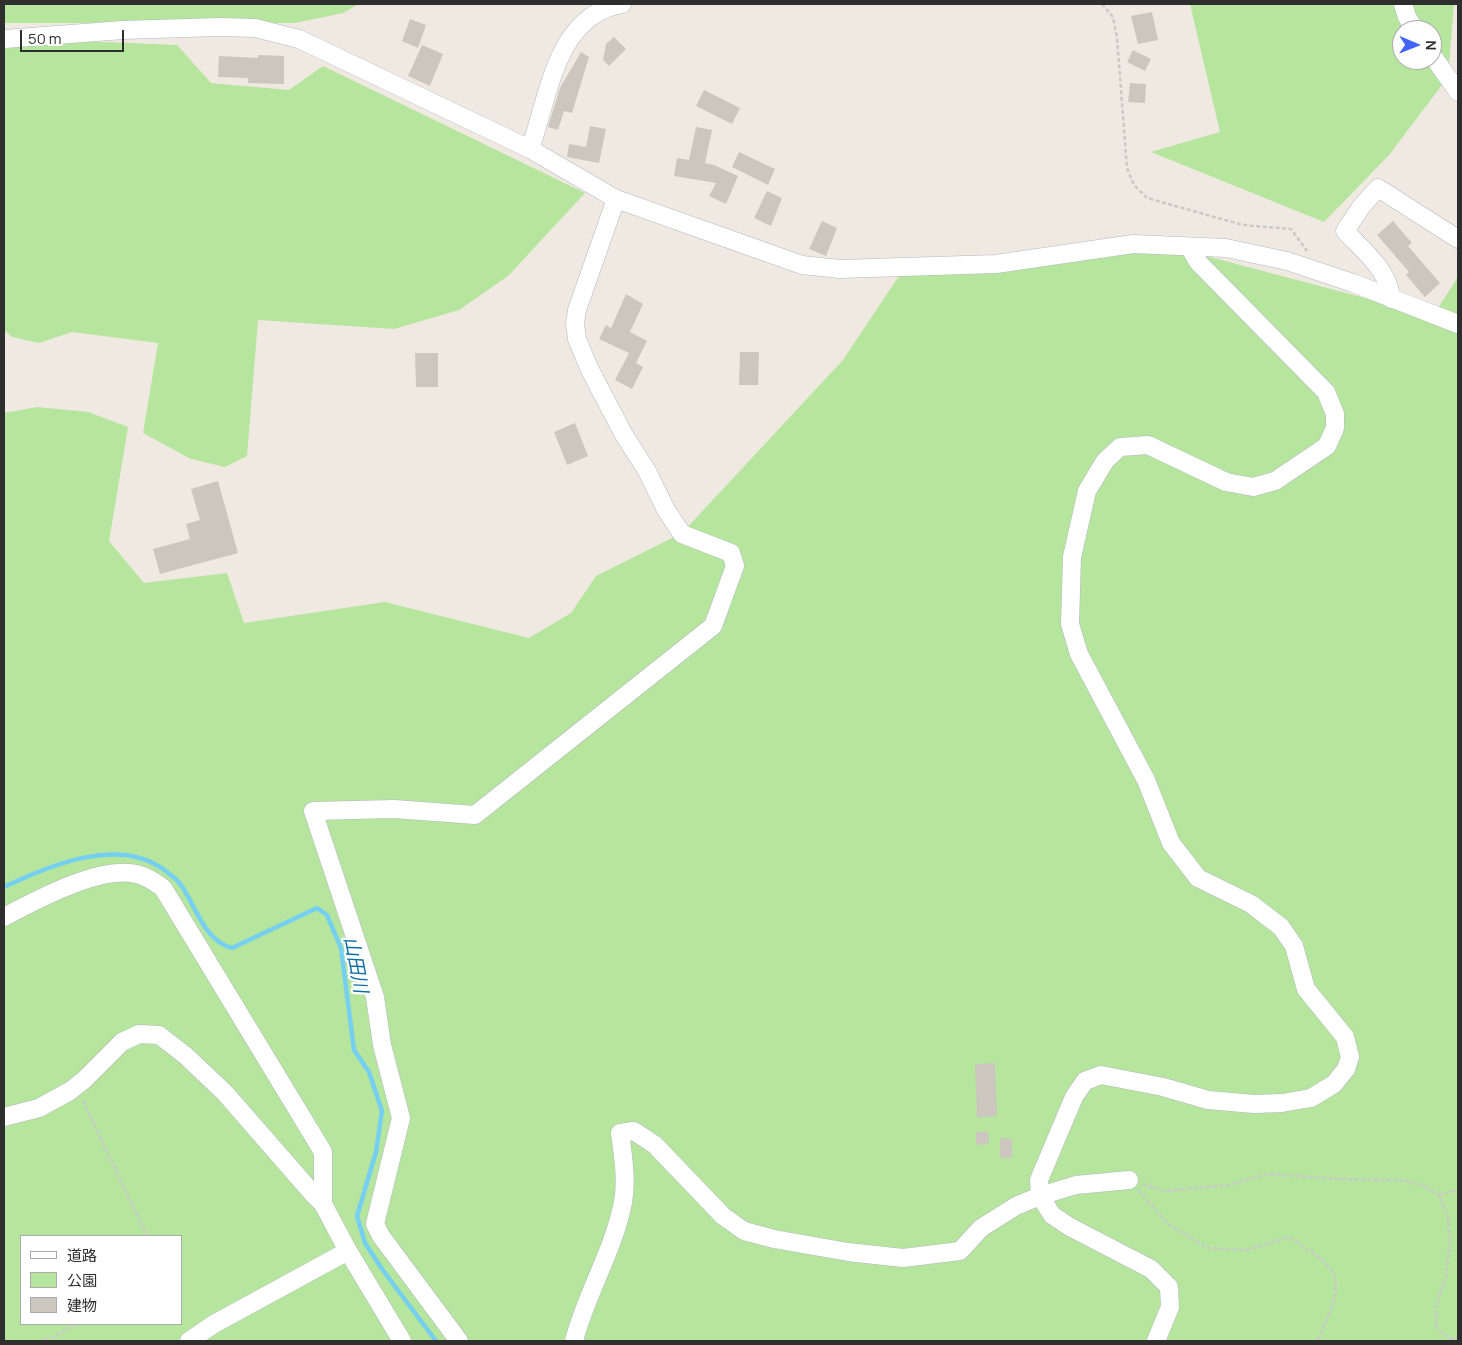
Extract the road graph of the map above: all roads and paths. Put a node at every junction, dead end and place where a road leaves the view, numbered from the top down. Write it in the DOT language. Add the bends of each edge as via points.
graph roads {
  1 [pos="622,4"];
  2 [pos="1102,4"];
  3 [pos="1403,4"];
  4 [pos="1409,20"];
  5 [pos="4,39"];
  6 [pos="1442,69"];
  7 [pos="1458,92"];
  8 [pos="530,149"];
  9 [pos="616,199"];
  10 [pos="1458,239"];
  11 [pos="1190,248"];
  12 [pos="1324,273"];
  13 [pos="1391,299"];
  14 [pos="1458,314"];
  15 [pos="1433,316"];
  16 [pos="1458,324"];
  17 [pos="4,917"];
  18 [pos="76,1086"];
  19 [pos="4,1117"];
  20 [pos="1129,1180"];
  21 [pos="1458,1190"];
  22 [pos="1440,1195"];
  23 [pos="1040,1196"];
  24 [pos="323,1204"];
  25 [pos="147,1235"];
  26 [pos="348,1251"];
  27 [pos="75,1325"];
  28 [pos="1458,1339"];
  29 [pos="38,1341"];
  30 [pos="189,1341"];
  31 [pos="402,1341"];
  32 [pos="459,1341"];
  33 [pos="574,1341"];
  34 [pos="1156,1341"];
  35 [pos="1317,1341"];
  1 -- 8 [label="street" via="588,17 573,31 560,58"];
  2 -- 12 [label="path" via="1113,17 1117,38 1127,168 1134,185 1147,198 1243,224 1291,229"];
  3 -- 4 [label="street"];
  5 -- 8 [label="street" via="123,30 255,28 299,39"];
  6 -- 7 [label="street"];
  8 -- 9 [label="street"];
  9 -- 11 [label="street" via="802,265 840,270 996,264 1133,244"];
  9 -- 32 [label="street" via="577,310 577,339 624,435 682,534 731,553 735,566 713,626 475,816 394,809 313,811 375,997 382,1044 401,1118 375,1224"];
  10 -- 13 [label="street" via="1378,188 1345,231 1378,267 1391,288"];
  11 -- 12 [label="street" via="1226,248"];
  11 -- 23 [label="street" via="1198,262 1326,392 1334,414 1334,428 1327,446 1275,481 1252,487 1226,482 1148,445 1120,447 1106,461 1087,491 1072,557 1070,624 1079,654 1146,780 1171,843 1198,878 1251,904 1281,927 1294,946 1306,989 1345,1037 1350,1057 1346,1069 1334,1084 1311,1098 1282,1103 1208,1100 1101,1075 1085,1081 1074,1097 1039,1180"];
  12 -- 13 [label="street"];
  13 -- 15 [label="street"];
  14 -- 15 [label="street"];
  15 -- 16 [label="street"];
  17 -- 24 [label="street" via="100,873 139,874 163,888 323,1152"];
  18 -- 19 [label="street" via="39,1108"];
  18 -- 24 [label="street" via="122,1042 139,1034 160,1035 224,1093"];
  18 -- 25 [label="path"];
  20 -- 22 [label="path" via="1164,1190 1228,1185 1268,1174 1400,1180 1422,1185"];
  20 -- 23 [label="street" via="1076,1185"];
  20 -- 35 [label="path" via="1169,1225 1208,1248 1246,1250 1289,1237 1311,1251 1336,1279 1331,1310"];
  21 -- 22 [label="path"];
  22 -- 28 [label="path" via="1448,1218 1450,1243 1446,1276 1436,1306 1437,1328 1448,1338"];
  23 -- 33 [label="street" via="1016,1206 981,1228 960,1250 903,1258 848,1252 744,1231 723,1216 654,1145 634,1131 620,1133 623,1202"];
  23 -- 34 [label="street" via="1052,1214 1070,1227 1151,1269 1169,1288 1170,1307"];
  24 -- 26 [label="street"];
  26 -- 30 [label="street"];
  26 -- 31 [label="street"];
  27 -- 29 [label="path"];
}
